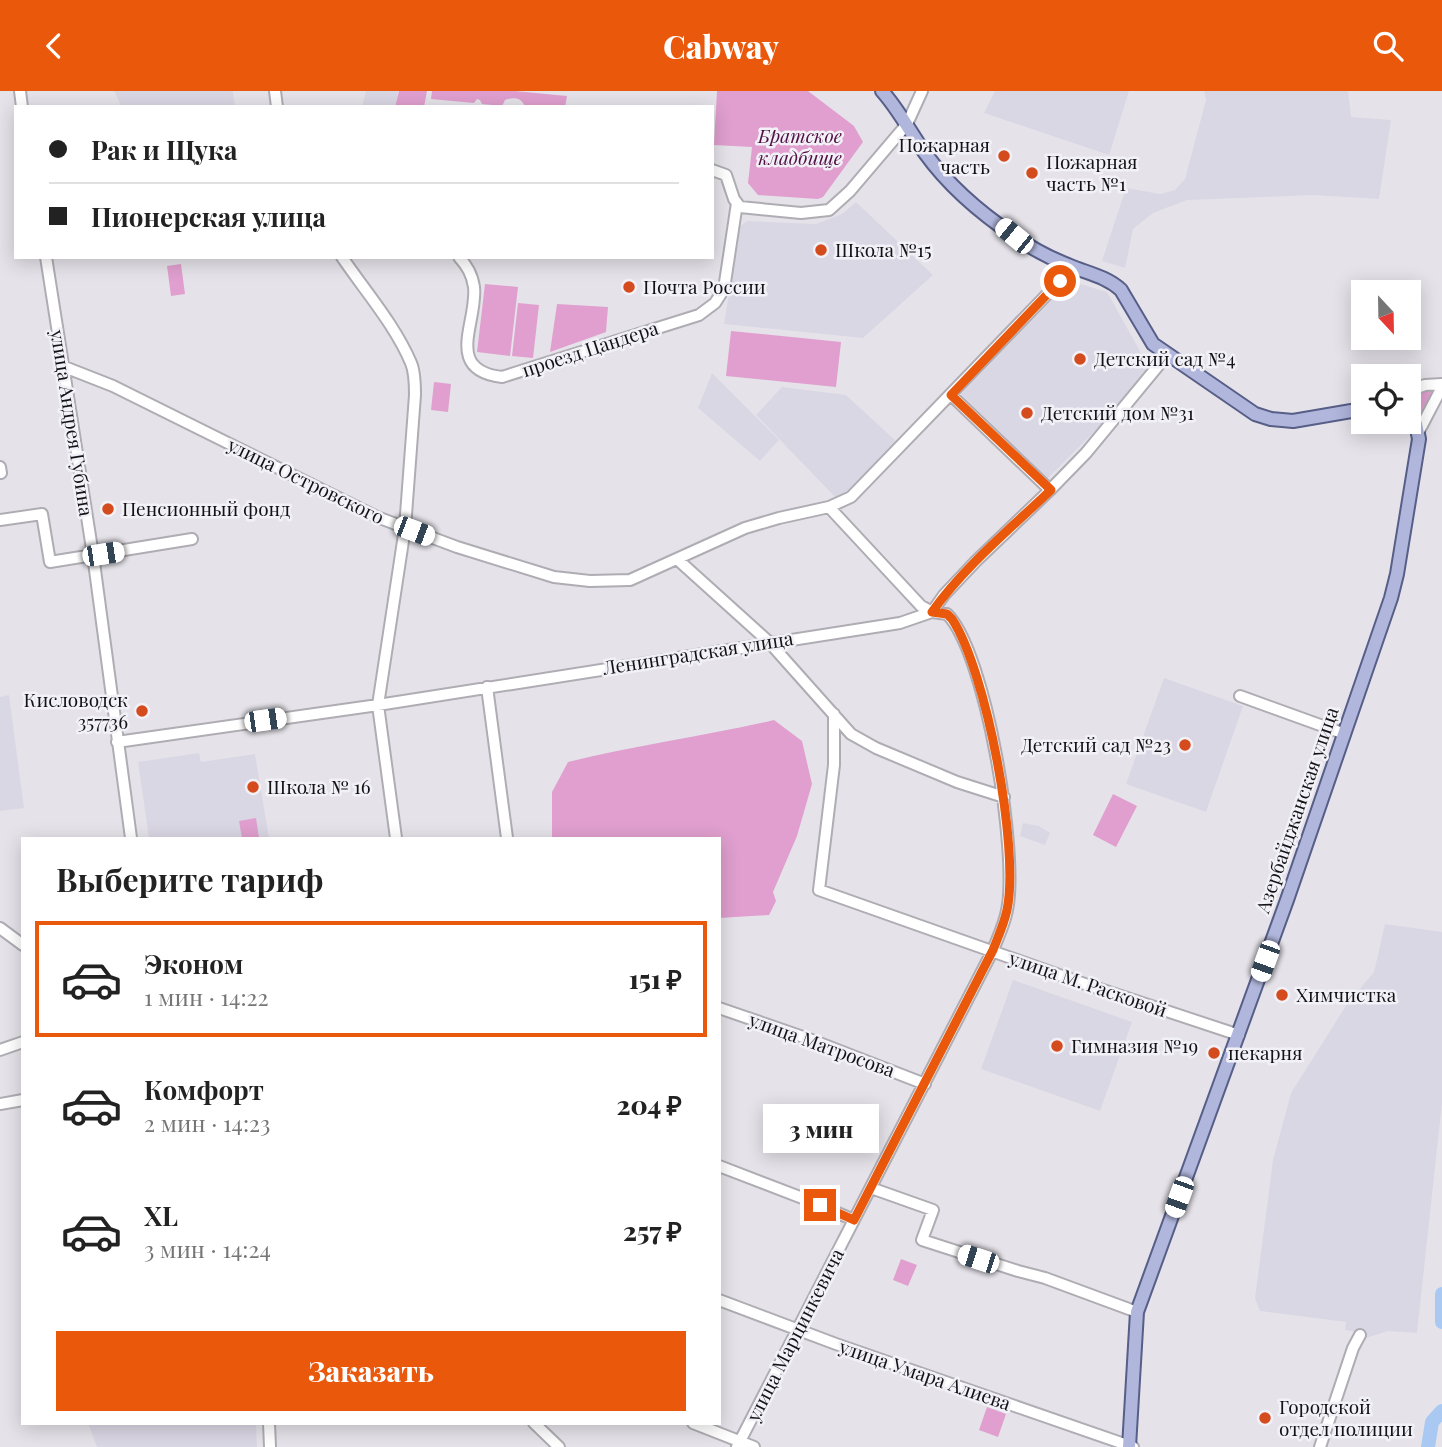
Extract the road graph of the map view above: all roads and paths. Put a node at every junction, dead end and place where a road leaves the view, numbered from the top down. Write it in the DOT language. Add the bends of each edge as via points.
graph roads {
  1 [pos="882,91"];
  2 [pos="922,91"];
  3 [pos="907,124"];
  4 [pos="714,171"];
  5 [pos="737,203"];
  6 [pos="46,259"];
  7 [pos="343,259"];
  8 [pos="461,259"];
  9 [pos="1068,265"];
  10 [pos="1167,355"];
  11 [pos="62,366"];
  12 [pos="1442,385"];
  13 [pos="1421,387"];
  14 [pos="951,395"];
  15 [pos="1351,411"];
  16 [pos="1421,427"];
  17 [pos="1419,434"];
  18 [pos="0,467"];
  19 [pos="1,473"];
  20 [pos="1051,490"];
  21 [pos="829,507"];
  22 [pos="0,520"];
  23 [pos="405,528"];
  24 [pos="192,539"];
  25 [pos="93,555"];
  26 [pos="677,559"];
  27 [pos="932,612"];
  28 [pos="769,642"];
  29 [pos="487,687"];
  30 [pos="1240,696"];
  31 [pos="378,705"];
  32 [pos="834,714"];
  33 [pos="1345,734"];
  34 [pos="117,742"];
  35 [pos="1004,797"];
  36 [pos="131,837"];
  37 [pos="396,837"];
  38 [pos="507,837"];
  39 [pos="0,929"];
  40 [pos="21,944"];
  41 [pos="993,950"];
  42 [pos="721,1009"];
  43 [pos="1239,1035"];
  44 [pos="21,1043"];
  45 [pos="0,1050"];
  46 [pos="925,1084"];
  47 [pos="21,1100"];
  48 [pos="0,1104"];
  49 [pos="721,1167"];
  50 [pos="870,1188"];
  51 [pos="854,1220"];
  52 [pos="721,1301"];
  53 [pos="1137,1312"];
  54 [pos="797,1330"];
  55 [pos="1360,1335"];
  56 [pos="269,1425"];
  57 [pos="536,1425"];
  58 [pos="697,1425"];
  59 [pos="738,1444"];
  60 [pos="270,1447"];
  61 [pos="559,1447"];
  62 [pos="754,1447"];
  63 [pos="1130,1447"];
  64 [pos="1320,1447"];
  1 -- 3 [label="main road"];
  2 -- 3 [label="street"];
  3 -- 5 [label="street" via="829,209 802,213 755,210"];
  3 -- 9 [label="main road" via="926,155 977,206 1014,236"];
  4 -- 5 [label="street" via="726,175"];
  5 -- 8 [label="street, проезд Цандера" via="724,289 699,315 502,377 476,369 470,360 466,345 474,288 469,268"];
  6 -- 11 [label="street, улица Андрея Губина"];
  7 -- 23 [label="street" via="413,365"];
  9 -- 10 [label="main road" via="1115,284 1153,344"];
  9 -- 14 [label="street, улица Островского" via="1060,281"];
  10 -- 15 [label="main road" via="1265,418 1293,421"];
  10 -- 20 [label="street"];
  11 -- 23 [label="street, улица Островского" via="113,386"];
  11 -- 25 [label="street, улица Андрея Губина"];
  12 -- 13 [label="street"];
  12 -- 16 [label="street"];
  14 -- 20 [label="street"];
  14 -- 21 [label="street, улица Островского" via="851,497"];
  17 -- 33 [label="main road, Азербайджанская улица" via="1397,574"];
  18 -- 19 [label="street"];
  20 -- 27 [label="street" via="976,561"];
  21 -- 26 [label="street, улица Островского" via="745,528"];
  21 -- 27 [label="street, улица Марцинкевича" via="921,606"];
  22 -- 25 [label="street" via="42,514 50,562"];
  23 -- 26 [label="street, улица Островского" via="554,577 630,580"];
  23 -- 31 [label="street"];
  24 -- 25 [label="street"];
  25 -- 34 [label="street, улица Андрея Губина"];
  26 -- 28 [label="street"];
  27 -- 28 [label="street, Ленинградская улица" via="900,622"];
  27 -- 35 [label="street, улица Марцинкевича" via="952,619 972,659"];
  28 -- 29 [label="street, Ленинградская улица"];
  28 -- 32 [label="street"];
  29 -- 31 [label="street, Ленинградская улица"];
  29 -- 38 [label="street"];
  30 -- 33 [label="street"];
  31 -- 34 [label="street, Ленинградская улица"];
  31 -- 37 [label="street"];
  32 -- 35 [label="street" via="851,734 876,748"];
  32 -- 41 [label="street, улица М. Расковой" via="834,765 819,890"];
  33 -- 43 [label="main road, Азербайджанская улица"];
  34 -- 36 [label="street, улица Андрея Губина"];
  35 -- 41 [label="street, улица Марцинкевича" via="1008,909"];
  39 -- 40 [label="street"];
  41 -- 43 [label="street, улица М. Расковой"];
  41 -- 46 [label="street, улица Марцинкевича"];
  42 -- 46 [label="street, улица Матросова"];
  43 -- 53 [label="main road, Азербайджанская улица"];
  44 -- 45 [label="street"];
  46 -- 50 [label="street, улица Марцинкевича"];
  47 -- 48 [label="street"];
  49 -- 51 [label="street"];
  50 -- 51 [label="street, улица Марцинкевича"];
  50 -- 53 [label="street" via="933,1210 922,1240"];
  51 -- 54 [label="street, улица Марцинкевича"];
  52 -- 54 [label="street, улица Умара Алиева"];
  53 -- 63 [label="main road, Азербайджанская улица"];
  54 -- 59 [label="street, улица Марцинкевича"];
  54 -- 63 [label="street, улица Умара Алиева"];
  55 -- 64 [label="street"];
  56 -- 60 [label="street"];
  57 -- 61 [label="street"];
  58 -- 59 [label="street"];
  59 -- 62 [label="street"];
}
